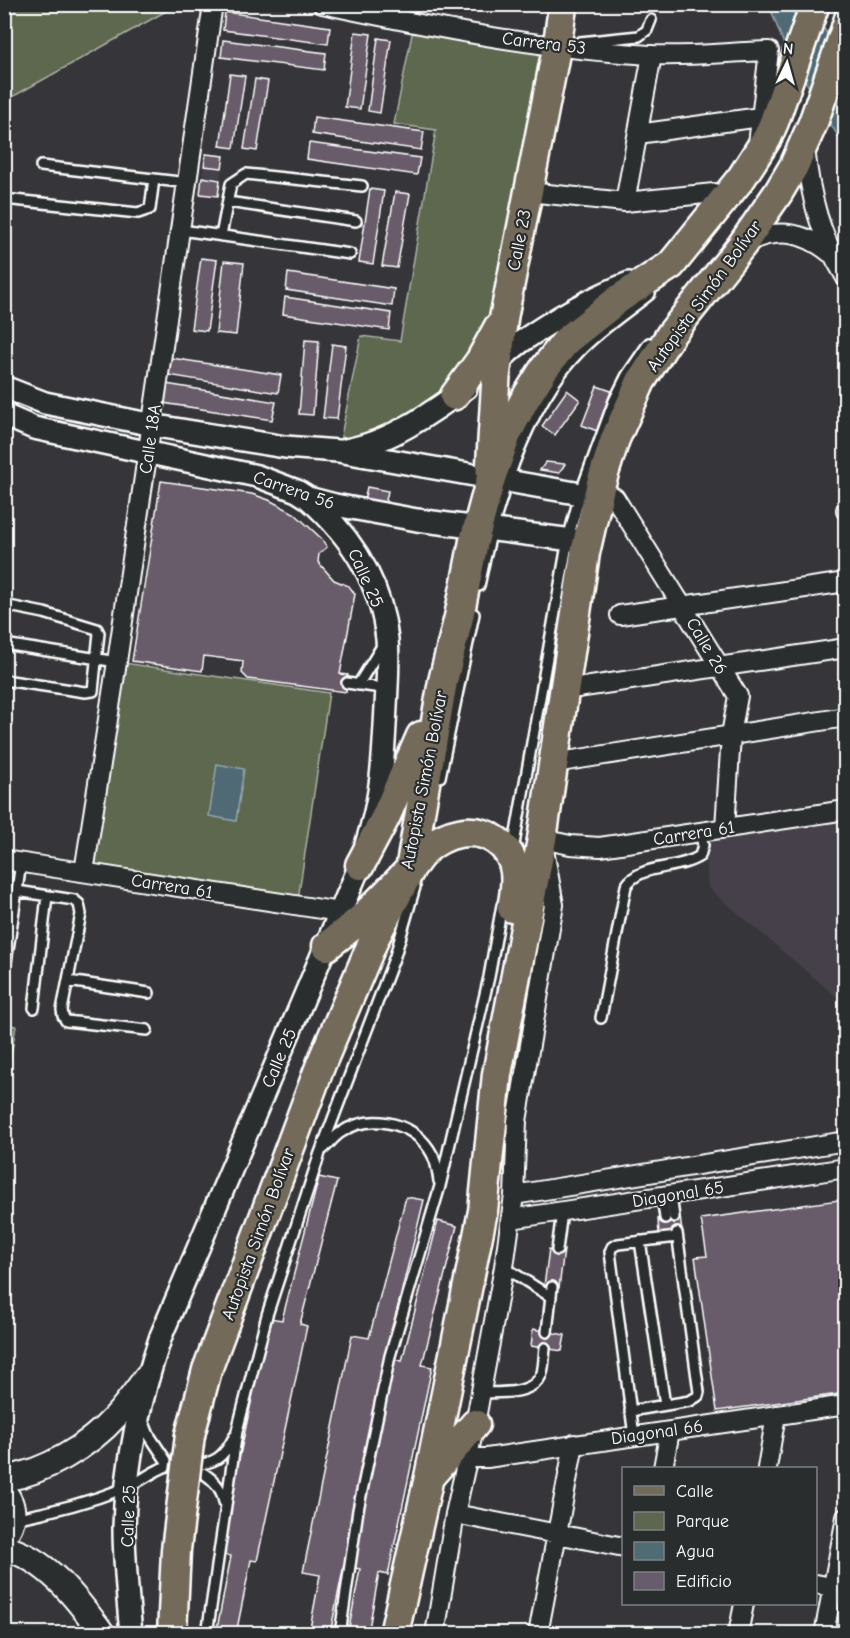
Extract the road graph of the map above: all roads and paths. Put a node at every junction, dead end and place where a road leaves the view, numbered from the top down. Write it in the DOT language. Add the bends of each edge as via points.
graph roads {
  1 [pos="213,4"];
  2 [pos="322,4"];
  3 [pos="563,4"];
  4 [pos="815,4"];
  5 [pos="844,4"];
  6 [pos="651,20"];
  7 [pos="843,26"];
  8 [pos="557,46"];
  9 [pos="652,55"];
  10 [pos="759,117"];
  11 [pos="808,127"];
  12 [pos="638,134"];
  13 [pos="757,155"];
  14 [pos="41,166"];
  15 [pos="154,179"];
  16 [pos="188,183"];
  17 [pos="362,186"];
  18 [pos="528,192"];
  19 [pos="4,198"];
  20 [pos="723,198"];
  21 [pos="228,202"];
  22 [pos="625,202"];
  23 [pos="356,221"];
  24 [pos="181,230"];
  25 [pos="220,236"];
  26 [pos="738,241"];
  27 [pos="830,253"];
  28 [pos="350,254"];
  29 [pos="678,267"];
  30 [pos="846,278"];
  31 [pos="656,290"];
  32 [pos="504,316"];
  33 [pos="652,339"];
  34 [pos="499,361"];
  35 [pos="4,387"];
  36 [pos="454,396"];
  37 [pos="4,415"];
  38 [pos="152,425"];
  39 [pos="149,451"];
  40 [pos="338,451"];
  41 [pos="499,480"];
  42 [pos="593,493"];
  43 [pos="308,498"];
  44 [pos="485,529"];
  45 [pos="578,541"];
  46 [pos="846,582"];
  47 [pos="478,592"];
  48 [pos="476,604"];
  49 [pos="4,605"];
  50 [pos="683,606"];
  51 [pos="620,615"];
  52 [pos="387,639"];
  53 [pos="4,644"];
  54 [pos="846,648"];
  55 [pos="98,659"];
  56 [pos="117,662"];
  57 [pos="721,668"];
  58 [pos="4,680"];
  59 [pos="443,681"];
  60 [pos="347,683"];
  61 [pos="358,685"];
  62 [pos="388,689"];
  63 [pos="564,690"];
  64 [pos="846,717"];
  65 [pos="731,735"];
  66 [pos="554,763"];
  67 [pos="439,783"];
  68 [pos="846,810"];
  69 [pos="725,828"];
  70 [pos="700,831"];
  71 [pos="542,839"];
  72 [pos="421,853"];
  73 [pos="511,859"];
  74 [pos="13,861"];
  75 [pos="360,865"];
  76 [pos="84,872"];
  77 [pos="17,891"];
  78 [pos="47,896"];
  79 [pos="340,912"];
  80 [pos="327,946"];
  81 [pos="4,975"];
  82 [pos="68,981"];
  83 [pos="148,993"];
  84 [pos="34,1008"];
  85 [pos="601,1018"];
  86 [pos="147,1030"];
  87 [pos="497,1074"];
  88 [pos="846,1141"];
  89 [pos="320,1153"];
  90 [pos="846,1168"];
  91 [pos="440,1186"];
  92 [pos="514,1194"];
  93 [pos="667,1195"];
  94 [pos="562,1212"];
  95 [pos="670,1217"];
  96 [pos="511,1219"];
  97 [pos="640,1241"];
  98 [pos="557,1250"];
  99 [pos="504,1267"];
  100 [pos="547,1332"];
  101 [pos="545,1348"];
  102 [pos="147,1376"];
  103 [pos="481,1393"];
  104 [pos="846,1404"];
  105 [pos="665,1405"];
  106 [pos="630,1411"];
  107 [pos="140,1413"];
  108 [pos="776,1415"];
  109 [pos="475,1424"];
  110 [pos="237,1431"];
  111 [pos="670,1431"];
  112 [pos="634,1436"];
  113 [pos="574,1444"];
  114 [pos="468,1458"];
  115 [pos="170,1465"];
  116 [pos="663,1467"];
  117 [pos="767,1467"];
  118 [pos="429,1477"];
  119 [pos="4,1479"];
  120 [pos="183,1480"];
  121 [pos="128,1487"];
  122 [pos="4,1492"];
  123 [pos="225,1508"];
  124 [pos="455,1514"];
  125 [pos="846,1517"];
  126 [pos="7,1524"];
  127 [pos="558,1534"];
  128 [pos="622,1547"];
  129 [pos="4,1548"];
  130 [pos="831,1587"];
  131 [pos="744,1605"];
  132 [pos="103,1634"];
  133 [pos="130,1634"];
  134 [pos="172,1634"];
  135 [pos="207,1634"];
  136 [pos="340,1634"];
  137 [pos="394,1634"];
  138 [pos="435,1634"];
  139 [pos="538,1634"];
  140 [pos="738,1634"];
  141 [pos="824,1634"];
  1 -- 16 [label="street, Calle 18A"];
  2 -- 8 [label="street, Carrera 53" via="414,24"];
  3 -- 8 [label="main road, Calle 23"];
  4 -- 13 [label="highway, Autopista Simón Bolívar" via="783,97"];
  5 -- 7 [label="lane"];
  6 -- 8 [label="lane" via="639,36"];
  7 -- 11 [label="highway, Autopista Simón Bolívar"];
  8 -- 9 [label="street, Carrera 53"];
  8 -- 18 [label="main road, Calle 23"];
  9 -- 10 [label="street, Carrera 53" via="769,51"];
  9 -- 12 [label="street"];
  10 -- 12 [label="street"];
  10 -- 13 [label="street"];
  11 -- 26 [label="highway, Autopista Simón Bolívar" via="778,194"];
  11 -- 27 [label="street" via="813,199"];
  12 -- 22 [label="street"];
  13 -- 20 [label="highway, Autopista Simón Bolívar"];
  14 -- 15 [label="lane"];
  15 -- 16 [label="lane"];
  15 -- 19 [label="lane" via="150,209 138,213"];
  16 -- 24 [label="street, Calle 18A"];
  17 -- 21 [label="lane" via="246,174 231,184"];
  18 -- 22 [label="street"];
  18 -- 32 [label="main road, Calle 23"];
  20 -- 22 [label="street" via="714,193"];
  20 -- 29 [label="highway, Autopista Simón Bolívar"];
  21 -- 23 [label="lane"];
  21 -- 25 [label="lane"];
  24 -- 25 [label="lane"];
  24 -- 38 [label="street, Calle 18A"];
  25 -- 28 [label="lane"];
  26 -- 27 [label="street" via="788,232 818,243"];
  26 -- 42 [label="highway, Autopista Simón Bolívar" via="641,381"];
  27 -- 30 [label="street"];
  29 -- 34 [label="street, Carrera 56" via="600,295 520,342"];
  29 -- 41 [label="highway, Autopista Simón Bolívar" via="620,298 567,340 544,369 507,434"];
  31 -- 41 [label="lane" via="577,354 550,390"];
  32 -- 34 [label="main road, Calle 23"];
  32 -- 36 [label="main road"];
  33 -- 42 [label="lane" via="621,386"];
  34 -- 36 [label="street, Carrera 56"];
  34 -- 41 [label="main road, Calle 23" via="490,466"];
  35 -- 38 [label="street, Carrera 56" via="45,403"];
  36 -- 40 [label="street, Carrera 56" via="374,442"];
  37 -- 39 [label="street, Carrera 56" via="34,428"];
  38 -- 39 [label="street, Calle 18A"];
  38 -- 40 [label="street, Carrera 56" via="285,447"];
  39 -- 43 [label="street, Carrera 56" via="258,476"];
  39 -- 56 [label="street, Calle 18A"];
  40 -- 41 [label="street, Carrera 56"];
  41 -- 42 [label="street, Carrera 56"];
  41 -- 44 [label="highway, Autopista Simón Bolívar"];
  42 -- 45 [label="highway, Autopista Simón Bolívar"];
  42 -- 50 [label="street, Calle 26" via="615,498"];
  43 -- 44 [label="street, Carrera 56"];
  43 -- 52 [label="street, Calle 25" via="336,525 358,555 374,587"];
  44 -- 45 [label="street, Carrera 56"];
  44 -- 47 [label="lane"];
  44 -- 59 [label="highway, Autopista Simón Bolívar"];
  45 -- 63 [label="highway, Autopista Simón Bolívar"];
  45 -- 73 [label="lane"];
  46 -- 50 [label="street"];
  48 -- 67 [label="lane"];
  49 -- 55 [label="lane" via="97,629"];
  50 -- 51 [label="street"];
  50 -- 57 [label="street, Calle 26"];
  52 -- 61 [label="lane"];
  52 -- 62 [label="street, Calle 25"];
  53 -- 55 [label="lane"];
  54 -- 57 [label="street"];
  55 -- 56 [label="lane"];
  55 -- 58 [label="lane" via="93,691"];
  56 -- 76 [label="street, Calle 18A"];
  57 -- 63 [label="street"];
  57 -- 65 [label="street, Calle 26" via="738,696"];
  59 -- 72 [label="highway, Autopista Simón Bolívar"];
  59 -- 75 [label="highway" via="408,770"];
  60 -- 61 [label="lane"];
  61 -- 62 [label="lane"];
  62 -- 75 [label="street, Calle 25" via="377,800"];
  63 -- 66 [label="highway, Autopista Simón Bolívar"];
  64 -- 65 [label="street"];
  65 -- 66 [label="street"];
  65 -- 69 [label="street, Calle 26"];
  66 -- 71 [label="highway, Autopista Simón Bolívar"];
  68 -- 69 [label="street, Carrera 61"];
  69 -- 70 [label="street, Carrera 61"];
  70 -- 71 [label="street, Carrera 61" via="600,847"];
  70 -- 85 [label="lane" via="700,856 682,865 639,873 626,886"];
  71 -- 87 [label="highway, Autopista Simón Bolívar"];
  71 -- 92 [label="street" via="554,905 517,1121"];
  72 -- 73 [label="highway" via="447,836 476,832 503,846"];
  72 -- 80 [label="highway" via="367,913"];
  72 -- 89 [label="lane" via="395,956"];
  72 -- 120 [label="highway, Autopista Simón Bolívar, bridge" via="375,937 321,1064 207,1370 189,1435"];
  73 -- 87 [label="highway" via="516,884 499,980"];
  73 -- 91 [label="lane" via="489,977"];
  74 -- 76 [label="street, Carrera 61"];
  74 -- 77 [label="lane"];
  75 -- 79 [label="street, Calle 25"];
  76 -- 79 [label="street, Carrera 61"];
  77 -- 78 [label="lane"];
  77 -- 81 [label="lane"];
  78 -- 82 [label="lane" via="79,904 81,914"];
  78 -- 84 [label="lane"];
  79 -- 80 [label="street, Calle 25"];
  80 -- 102 [label="street, Calle 25"];
  82 -- 83 [label="lane"];
  82 -- 86 [label="lane" via="62,1010 66,1021"];
  87 -- 118 [label="highway, Autopista Simón Bolívar" via="483,1211"];
  88 -- 92 [label="street, Diagonal 65"];
  89 -- 91 [label="lane" via="340,1133 357,1124 392,1123 419,1137 429,1149"];
  89 -- 110 [label="lane" via="267,1315"];
  90 -- 93 [label="street, Diagonal 65"];
  91 -- 136 [label="lane" via="390,1356 358,1510"];
  92 -- 96 [label="street"];
  93 -- 94 [label="street, Diagonal 65"];
  93 -- 95 [label="lane"];
  94 -- 96 [label="street, Diagonal 65"];
  94 -- 98 [label="lane"];
  96 -- 99 [label="street"];
  97 -- 105 [label="lane"];
  97 -- 105 [label="lane" via="672,1235 699,1392 694,1400"];
  97 -- 106 [label="lane" via="615,1245 610,1252"];
  99 -- 100 [label="lane" via="552,1292"];
  99 -- 103 [label="street"];
  101 -- 103 [label="lane" via="542,1373 531,1387"];
  102 -- 107 [label="street, Calle 25"];
  102 -- 119 [label="main road" via="116,1417 91,1438 56,1461"];
  103 -- 109 [label="street"];
  104 -- 108 [label="street, Diagonal 66"];
  105 -- 106 [label="lane"];
  106 -- 112 [label="lane"];
  107 -- 115 [label="lane" via="149,1435"];
  107 -- 121 [label="street, Calle 25"];
  108 -- 111 [label="street, Diagonal 66"];
  108 -- 117 [label="street"];
  109 -- 114 [label="street"];
  109 -- 118 [label="highway"];
  110 -- 120 [label="lane" via="220,1457"];
  110 -- 123 [label="lane"];
  111 -- 112 [label="street, Diagonal 66"];
  111 -- 116 [label="street"];
  112 -- 113 [label="street, Diagonal 66"];
  113 -- 114 [label="street, Diagonal 66"];
  113 -- 127 [label="street"];
  114 -- 124 [label="street"];
  115 -- 120 [label="lane"];
  115 -- 121 [label="lane"];
  118 -- 137 [label="highway, Autopista Simón Bolívar"];
  120 -- 123 [label="lane" via="210,1477 223,1496"];
  120 -- 134 [label="highway, Autopista Simón Bolívar"];
  121 -- 126 [label="lane"];
  121 -- 133 [label="street, Calle 25" via="124,1528"];
  122 -- 126 [label="main road" via="12,1505"];
  123 -- 135 [label="lane"];
  124 -- 127 [label="street"];
  124 -- 138 [label="street"];
  125 -- 130 [label="street"];
  127 -- 128 [label="street"];
  127 -- 139 [label="street"];
  129 -- 132 [label="main road" via="22,1554 50,1573 77,1599"];
  130 -- 141 [label="street"];
  131 -- 140 [label="street"];
}
